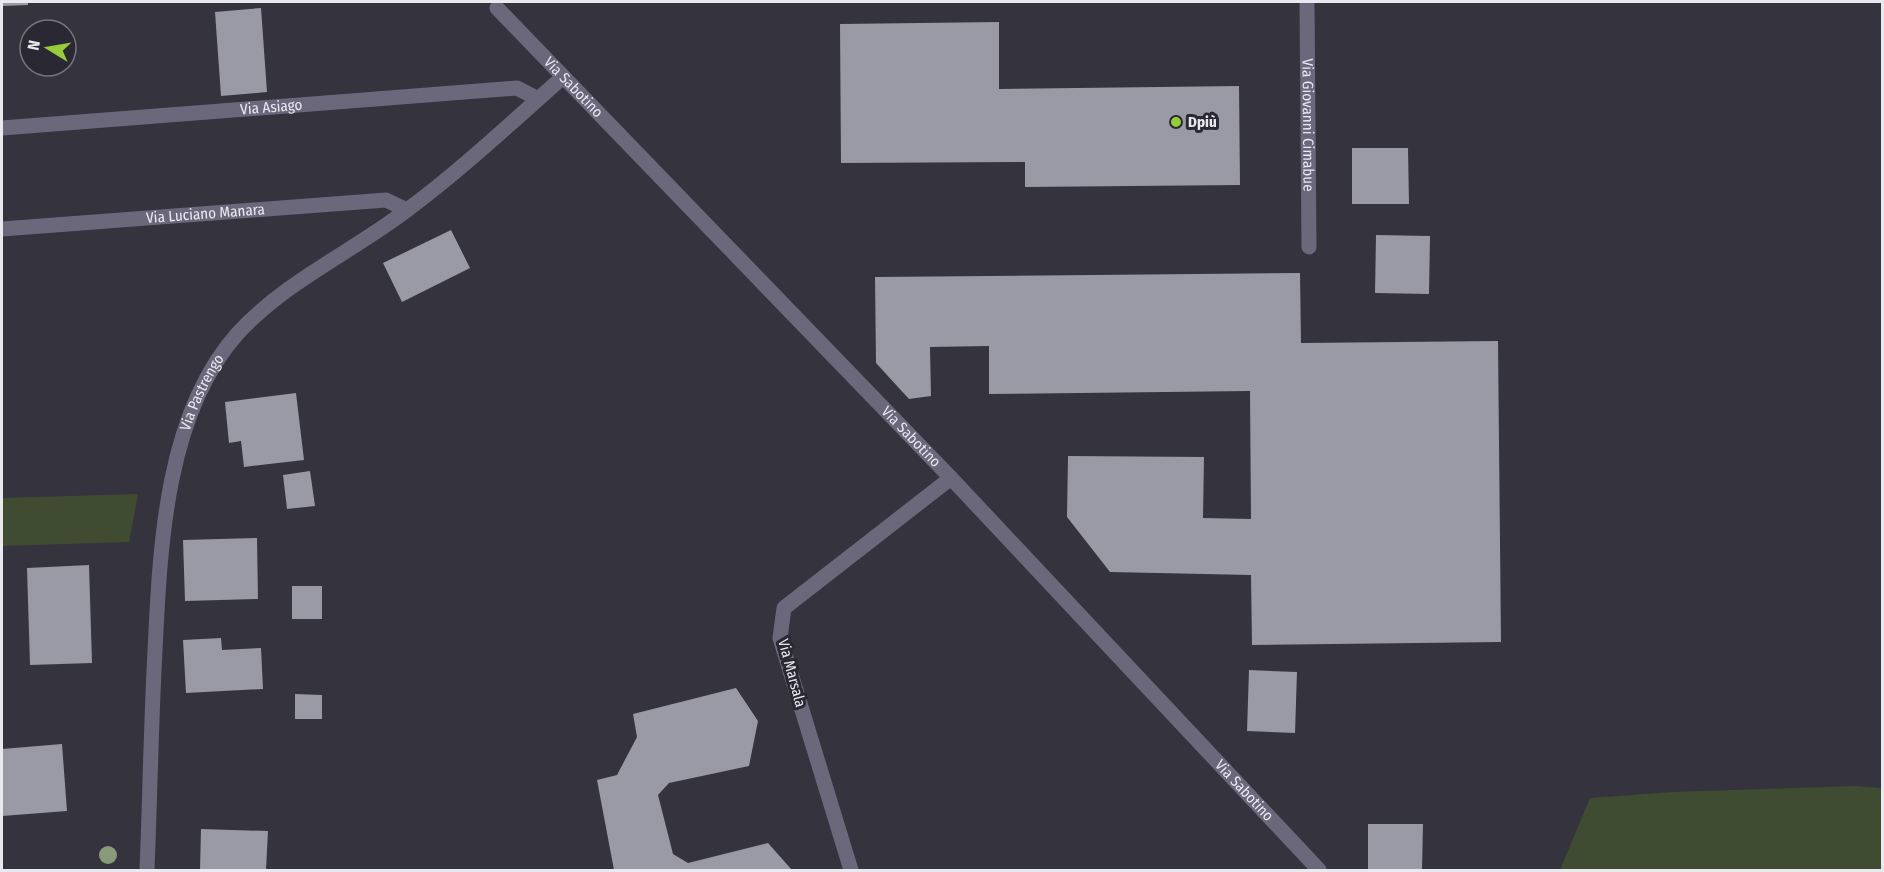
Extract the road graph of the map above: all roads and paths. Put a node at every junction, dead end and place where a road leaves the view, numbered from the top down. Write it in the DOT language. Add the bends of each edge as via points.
graph roads {
  1 [pos="1307,2"];
  2 [pos="494,4"];
  3 [pos="563,77"];
  4 [pos="538,99"];
  5 [pos="2,128"];
  6 [pos="407,210"];
  7 [pos="2,229"];
  8 [pos="1309,248"];
  9 [pos="951,478"];
  10 [pos="147,870"];
  11 [pos="851,870"];
  12 [pos="1319,870"];
  1 -- 8 [label="street, Via Giovanni Cimabue"];
  2 -- 3 [label="street, Via Sabotino"];
  3 -- 4 [label="street, Via Pastrengo"];
  3 -- 9 [label="street, Via Sabotino"];
  4 -- 5 [label="street, Via Asiago" via="517,88"];
  4 -- 6 [label="street, Via Pastrengo"];
  6 -- 7 [label="street, Via Luciano Manara" via="386,200"];
  6 -- 10 [label="street, Via Pastrengo" via="275,298 238,333 207,374 170,485 160,546"];
  9 -- 11 [label="street, Via Marsala" via="784,608 780,638"];
  9 -- 12 [label="street, Via Sabotino"];
}
